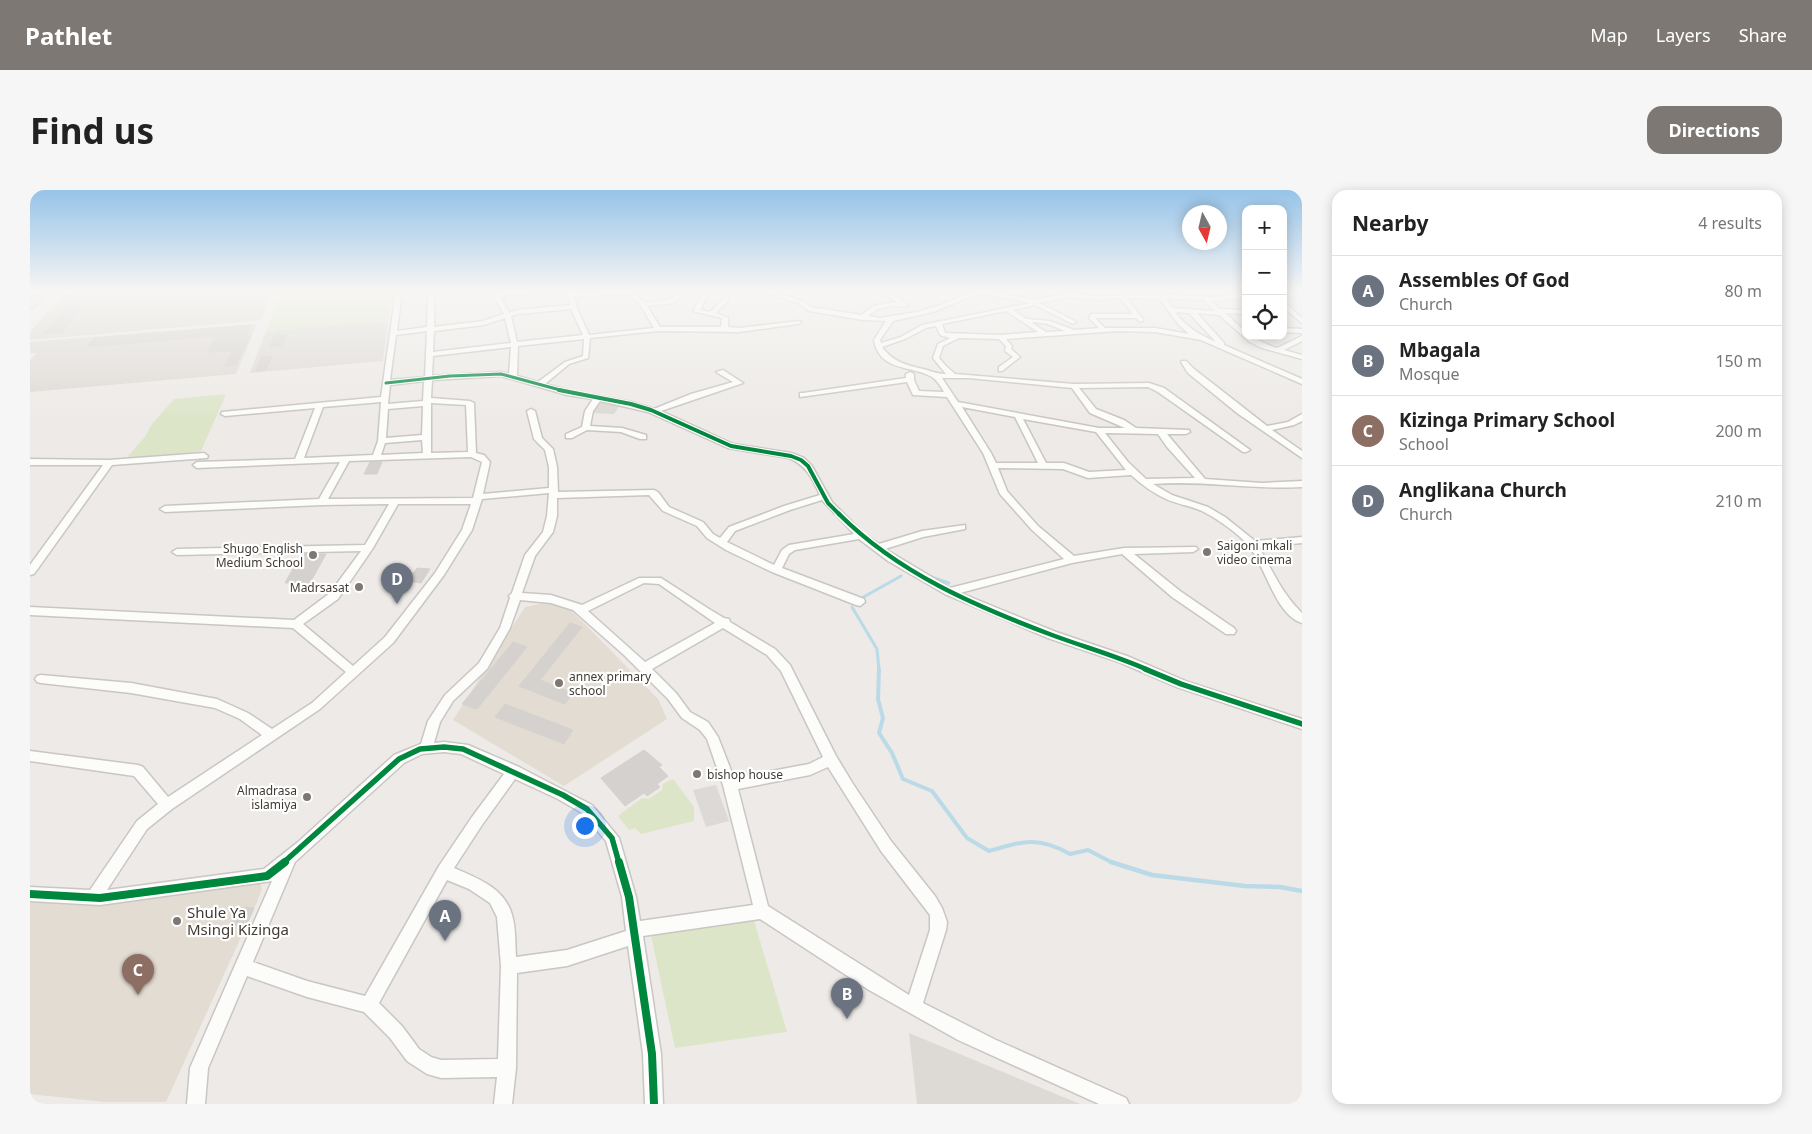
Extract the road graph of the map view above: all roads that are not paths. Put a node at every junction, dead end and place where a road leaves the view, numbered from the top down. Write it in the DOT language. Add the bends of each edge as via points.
graph roads {
  1 [pos="394,333"];
  2 [pos="432,334"];
  3 [pos="512,334"];
  4 [pos="585,334"];
  5 [pos="621,334"];
  6 [pos="880,334"];
  7 [pos="909,334"];
  8 [pos="942,334"];
  9 [pos="1045,334"];
  10 [pos="1048,334"];
  11 [pos="1176,334"];
  12 [pos="1196,334"];
  13 [pos="1212,334"];
  14 [pos="1243,334"];
  15 [pos="961,336"];
  16 [pos="1001,337"];
  17 [pos="587,338"];
  18 [pos="1302,338"];
  19 [pos="1207,339"];
  20 [pos="1223,345"];
  21 [pos="514,346"];
  22 [pos="878,346"];
  23 [pos="1278,350"];
  24 [pos="431,354"];
  25 [pos="1302,357"];
  26 [pos="1184,362"];
  27 [pos="513,363"];
  28 [pos="1002,368"];
  29 [pos="910,370"];
  30 [pos="720,372"];
  31 [pos="487,374"];
  32 [pos="952,375"];
  33 [pos="936,376"];
  34 [pos="513,377"];
  35 [pos="429,378"];
  36 [pos="910,380"];
  37 [pos="1302,382"];
  38 [pos="386,383"];
  39 [pos="540,384"];
  40 [pos="1074,386"];
  41 [pos="949,394"];
  42 [pos="802,395"];
  43 [pos="597,399"];
  44 [pos="427,401"];
  45 [pos="384,403"];
  46 [pos="955,404"];
  47 [pos="320,405"];
  48 [pos="531,411"];
  49 [pos="655,411"];
  50 [pos="225,414"];
  51 [pos="1017,414"];
  52 [pos="1302,416"];
  53 [pos="586,428"];
  54 [pos="1266,429"];
  55 [pos="1099,430"];
  56 [pos="1134,431"];
  57 [pos="1186,432"];
  58 [pos="1162,433"];
  59 [pos="569,436"];
  60 [pos="426,437"];
  61 [pos="643,437"];
  62 [pos="382,441"];
  63 [pos="1246,450"];
  64 [pos="472,454"];
  65 [pos="1302,455"];
  66 [pos="204,456"];
  67 [pos="427,457"];
  68 [pos="376,459"];
  69 [pos="346,461"];
  70 [pos="30,462"];
  71 [pos="298,462"];
  72 [pos="109,463"];
  73 [pos="1043,464"];
  74 [pos="197,466"];
  75 [pos="992,466"];
  76 [pos="1134,472"];
  77 [pos="1202,481"];
  78 [pos="1144,482"];
  79 [pos="1302,484"];
  80 [pos="554,493"];
  81 [pos="824,497"];
  82 [pos="478,499"];
  83 [pos="395,501"];
  84 [pos="322,502"];
  85 [pos="165,509"];
  86 [pos="962,527"];
  87 [pos="861,536"];
  88 [pos="1302,540"];
  89 [pos="721,543"];
  90 [pos="1252,544"];
  91 [pos="368,548"];
  92 [pos="878,548"];
  93 [pos="1193,549"];
  94 [pos="1124,551"];
  95 [pos="177,552"];
  96 [pos="1072,560"];
  97 [pos="31,568"];
  98 [pos="776,570"];
  99 [pos="950,592"];
  100 [pos="514,596"];
  101 [pos="860,602"];
  102 [pos="581,610"];
  103 [pos="30,611"];
  104 [pos="1302,619"];
  105 [pos="725,622"];
  106 [pos="296,624"];
  107 [pos="1230,631"];
  108 [pos="644,668"];
  109 [pos="354,673"];
  110 [pos="41,679"];
  111 [pos="1302,724"];
  112 [pos="273,736"];
  113 [pos="426,748"];
  114 [pos="30,756"];
  115 [pos="831,760"];
  116 [pos="514,771"];
  117 [pos="730,785"];
  118 [pos="167,805"];
  119 [pos="291,856"];
  120 [pos="444,872"];
  121 [pos="30,894"];
  122 [pos="93,898"];
  123 [pos="762,911"];
  124 [pos="634,933"];
  125 [pos="509,966"];
  126 [pos="243,967"];
  127 [pos="369,1005"];
  128 [pos="913,1007"];
  129 [pos="199,1068"];
  130 [pos="507,1068"];
  131 [pos="196,1104"];
  132 [pos="203,1104"];
  133 [pos="503,1104"];
  134 [pos="654,1104"];
  135 [pos="1120,1104"];
  1 -- 38 [label="street"];
  2 -- 24 [label="street"];
  3 -- 21 [label="street"];
  4 -- 17 [label="street"];
  5 -- 17 [label="street"];
  6 -- 22 [label="street"];
  7 -- 22 [label="street"];
  8 -- 15 [label="street"];
  9 -- 10 [label="street"];
  9 -- 16 [label="street"];
  11 -- 19 [label="street"];
  12 -- 19 [label="street"];
  13 -- 20 [label="street"];
  14 -- 23 [label="street" via="1258,345"];
  15 -- 16 [label="street" via="992,334"];
  15 -- 32 [label="street" via="940,345 937,352 936,358"];
  16 -- 28 [label="street" via="1009,346 1007,350 1017,357"];
  17 -- 21 [label="street"];
  17 -- 39 [label="street" via="586,357 567,363"];
  18 -- 23 [label="street"];
  19 -- 20 [label="street"];
  20 -- 37 [label="street"];
  21 -- 24 [label="street"];
  21 -- 27 [label="street"];
  22 -- 29 [label="street" via="892,362"];
  23 -- 25 [label="street"];
  24 -- 35 [label="street"];
  26 -- 54 [label="street" via="1190,371"];
  27 -- 31 [label="street"];
  27 -- 34 [label="street"];
  29 -- 33 [label="street"];
  29 -- 36 [label="street"];
  30 -- 49 [label="street" via="739,383"];
  31 -- 34 [label="street"];
  31 -- 35 [label="street"];
  32 -- 33 [label="street"];
  32 -- 40 [label="street"];
  33 -- 41 [label="street"];
  34 -- 39 [label="street"];
  35 -- 38 [label="street"];
  35 -- 44 [label="street"];
  36 -- 41 [label="street" via="916,392"];
  36 -- 42 [label="street"];
  38 -- 45 [label="street"];
  39 -- 43 [label="street"];
  40 -- 56 [label="street" via="1093,411 1128,425"];
  40 -- 63 [label="street" via="1140,384 1161,390"];
  41 -- 46 [label="street"];
  43 -- 49 [label="street"];
  43 -- 53 [label="street" via="589,411"];
  44 -- 45 [label="street"];
  44 -- 60 [label="street"];
  44 -- 64 [label="street" via="470,403"];
  45 -- 47 [label="street"];
  45 -- 62 [label="street"];
  46 -- 51 [label="street"];
  46 -- 75 [label="street"];
  47 -- 50 [label="street"];
  47 -- 71 [label="street"];
  48 -- 80 [label="street" via="538,439 550,454"];
  49 -- 81 [label="street" via="732,446 801,460 808,466"];
  51 -- 55 [label="street"];
  51 -- 73 [label="street"];
  52 -- 54 [label="street" via="1291,423"];
  53 -- 59 [label="street"];
  53 -- 61 [label="street" via="622,430"];
  54 -- 65 [label="street"];
  55 -- 56 [label="street"];
  55 -- 76 [label="street"];
  56 -- 58 [label="street"];
  57 -- 58 [label="street"];
  58 -- 77 [label="street"];
  60 -- 62 [label="street"];
  60 -- 67 [label="street"];
  62 -- 68 [label="street"];
  64 -- 67 [label="street"];
  64 -- 82 [label="street" via="486,462"];
  66 -- 72 [label="street"];
  67 -- 68 [label="street"];
  68 -- 69 [label="street"];
  69 -- 71 [label="street"];
  69 -- 84 [label="street"];
  70 -- 72 [label="street"];
  71 -- 74 [label="street"];
  72 -- 97 [label="street"];
  73 -- 75 [label="street"];
  73 -- 76 [label="street" via="1064,466 1088,475"];
  75 -- 96 [label="street" via="1003,492"];
  76 -- 78 [label="street"];
  77 -- 78 [label="street"];
  77 -- 79 [label="street" via="1272,487"];
  78 -- 90 [label="street" via="1169,497 1205,509"];
  80 -- 82 [label="street"];
  80 -- 89 [label="street" via="650,492 666,509 700,524"];
  80 -- 100 [label="street" via="548,532 530,555"];
  81 -- 87 [label="street"];
  81 -- 89 [label="street" via="732,529"];
  82 -- 83 [label="street"];
  82 -- 109 [label="street" via="467,530 439,575 389,640"];
  83 -- 84 [label="street"];
  83 -- 91 [label="street"];
  84 -- 85 [label="street"];
  86 -- 92 [label="street" via="922,534"];
  87 -- 92 [label="street"];
  87 -- 98 [label="street" via="792,547 785,552"];
  88 -- 90 [label="street"];
  89 -- 98 [label="street"];
  90 -- 104 [label="street" via="1286,604"];
  91 -- 95 [label="street"];
  91 -- 106 [label="street" via="334,596"];
  92 -- 99 [label="street"];
  93 -- 94 [label="street"];
  94 -- 96 [label="street"];
  94 -- 107 [label="street" via="1176,594"];
  96 -- 99 [label="street"];
  98 -- 101 [label="street"];
  99 -- 111 [label="street" via="1182,684"];
  100 -- 102 [label="street" via="551,598"];
  100 -- 113 [label="street" via="505,628 483,666 449,698 434,721"];
  102 -- 105 [label="street" via="633,584 652,580 660,581"];
  102 -- 108 [label="street"];
  103 -- 106 [label="street"];
  105 -- 108 [label="street"];
  105 -- 115 [label="street" via="770,652 786,668"];
  106 -- 109 [label="street"];
  108 -- 117 [label="street" via="686,715 704,726 712,737"];
  109 -- 112 [label="street" via="316,706"];
  110 -- 112 [label="street" via="131,688 216,704 244,716"];
  112 -- 118 [label="street"];
  113 -- 116 [label="street" via="463,749"];
  113 -- 119 [label="street" via="399,759"];
  114 -- 118 [label="street" via="138,772"];
  115 -- 117 [label="street" via="810,769"];
  115 -- 128 [label="street" via="886,846 937,913 938,930"];
  116 -- 120 [label="street"];
  116 -- 124 [label="street" via="587,809 612,838 629,897"];
  117 -- 123 [label="street"];
  118 -- 122 [label="street" via="142,825"];
  119 -- 122 [label="street" via="267,876"];
  119 -- 126 [label="street"];
  120 -- 125 [label="street" via="474,884 495,898 505,915"];
  120 -- 127 [label="street"];
  121 -- 122 [label="street"];
  123 -- 124 [label="street"];
  123 -- 128 [label="street"];
  124 -- 125 [label="street" via="567,958"];
  124 -- 134 [label="street" via="652,1054"];
  125 -- 130 [label="street"];
  126 -- 127 [label="street" via="307,989"];
  126 -- 129 [label="street"];
  127 -- 130 [label="street" via="413,1055 427,1065 441,1069"];
  128 -- 135 [label="street" via="1013,1058"];
  129 -- 131 [label="street"];
  129 -- 132 [label="street"];
  130 -- 133 [label="street"];
}
